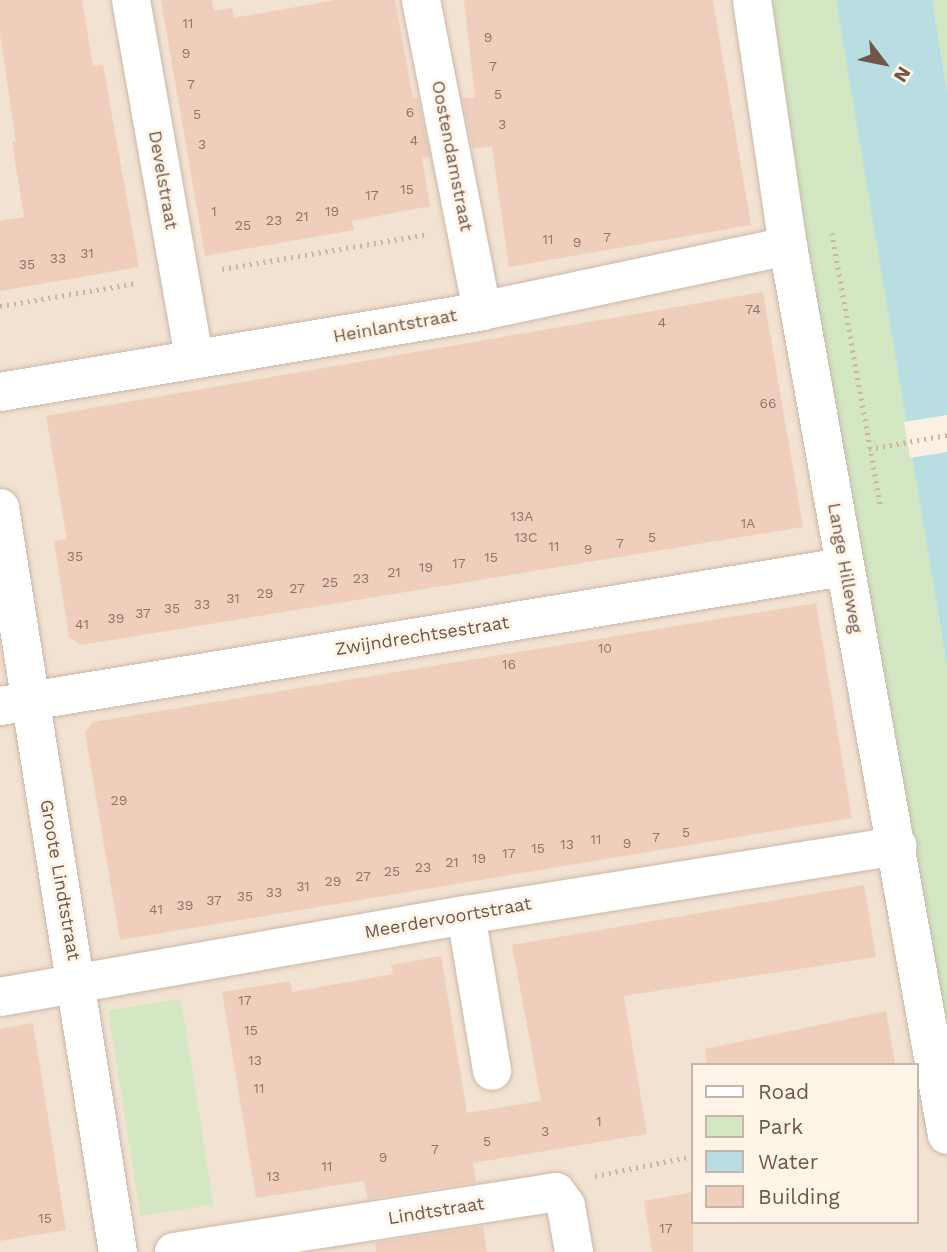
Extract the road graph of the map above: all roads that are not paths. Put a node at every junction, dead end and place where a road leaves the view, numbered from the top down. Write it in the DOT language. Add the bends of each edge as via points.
graph roads {
  1 [pos="131,0"];
  2 [pos="421,0"];
  3 [pos="752,0"];
  4 [pos="788,246"];
  5 [pos="482,311"];
  6 [pos="194,359"];
  7 [pos="0,392"];
  8 [pos="0,508"];
  9 [pos="844,567"];
  10 [pos="14,703"];
  11 [pos="898,846"];
  12 [pos="466,915"];
  13 [pos="78,983"];
  14 [pos="0,997"];
  15 [pos="492,1071"];
  16 [pos="947,1135"];
  17 [pos="118,1252"];
  18 [pos="174,1252"];
  19 [pos="574,1252"];
  1 -- 6 [label="street, Develstraat"];
  2 -- 5 [label="street, Oostendamstraat"];
  3 -- 4 [label="street, Lange Hilleweg"];
  4 -- 5 [label="street, Heinlantstraat"];
  4 -- 9 [label="street, Lange Hilleweg"];
  5 -- 6 [label="street, Heinlantstraat"];
  6 -- 7 [label="street, Heinlantstraat"];
  8 -- 10 [label="street, Groote Lindtstraat"];
  9 -- 10 [label="street, Zwijndrechtsestraat"];
  9 -- 11 [label="street, Lange Hilleweg"];
  10 -- 13 [label="street, Groote Lindtstraat"];
  11 -- 12 [label="street, Meerdervoortstraat"];
  11 -- 16 [label="street, Lange Hilleweg"];
  12 -- 13 [label="street, Meerdervoortstraat"];
  12 -- 15 [label="street"];
  13 -- 14 [label="street, Meerdervoortstraat"];
  13 -- 17 [label="street, Groote Lindtstraat"];
  18 -- 19 [label="street, Lindtstraat" via="556,1192 566,1206"];
}
